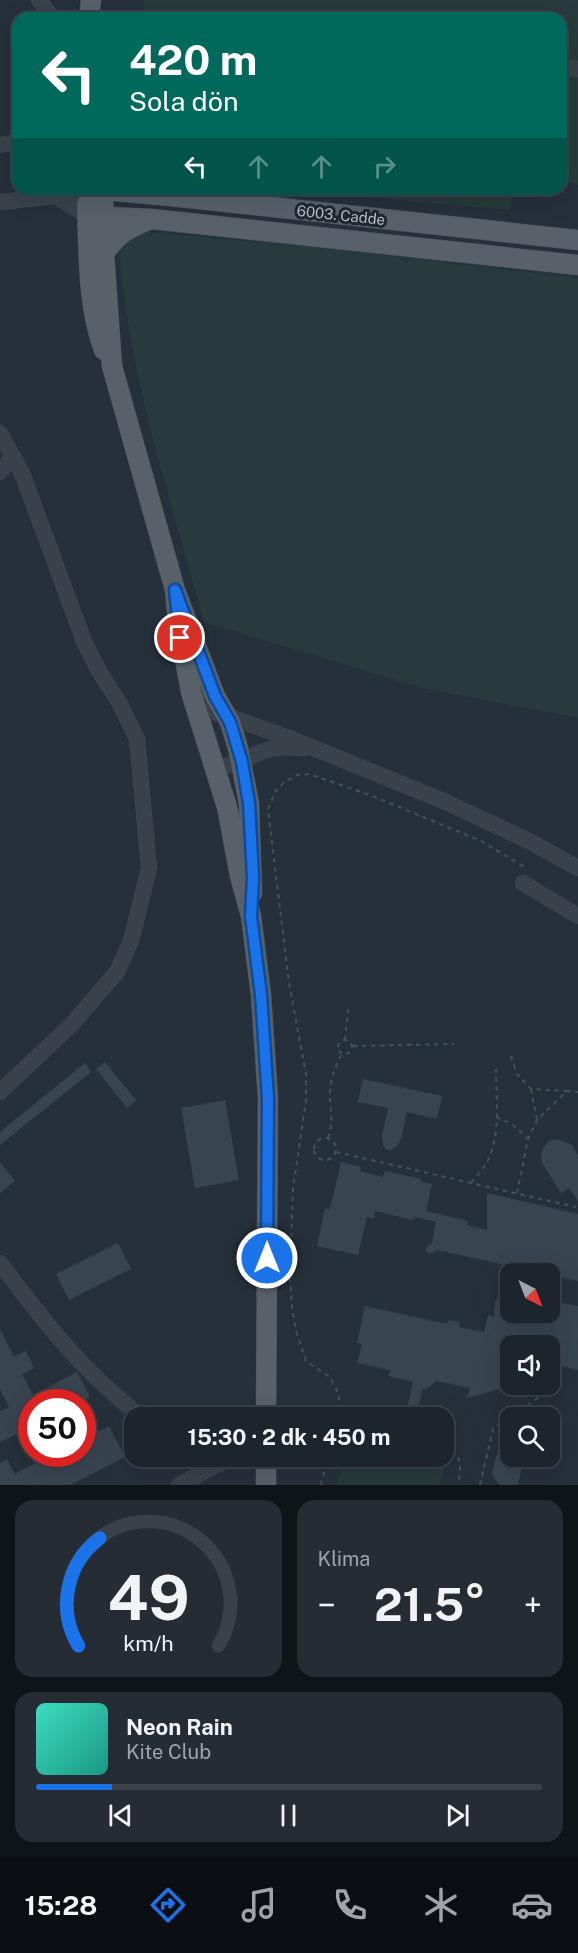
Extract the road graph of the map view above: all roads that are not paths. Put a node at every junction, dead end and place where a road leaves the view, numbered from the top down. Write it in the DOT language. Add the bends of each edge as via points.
graph roads {
  1 [pos="39,0"];
  2 [pos="48,12"];
  3 [pos="62,195"];
  4 [pos="95,195"];
  5 [pos="182,195"];
  6 [pos="55,196"];
  7 [pos="0,202"];
  8 [pos="96,216"];
  9 [pos="152,219"];
  10 [pos="578,240"];
  11 [pos="104,253"];
  12 [pos="578,265"];
  13 [pos="112,366"];
  14 [pos="0,433"];
  15 [pos="13,457"];
  16 [pos="0,472"];
  17 [pos="175,590"];
  18 [pos="197,715"];
  19 [pos="227,715"];
  20 [pos="313,748"];
  21 [pos="242,762"];
  22 [pos="213,765"];
  23 [pos="578,868"];
  24 [pos="524,876"];
  25 [pos="251,916"];
  26 [pos="578,916"];
  27 [pos="0,1092"];
  28 [pos="0,1263"];
  29 [pos="129,1407"];
  30 [pos="267,1407"];
  31 [pos="213,1467"];
  32 [pos="266,1467"];
  33 [pos="179,1485"];
  34 [pos="266,1485"];
  1 -- 2 [label="street"];
  3 -- 6 [label="street"];
  4 -- 8 [label="main road"];
  5 -- 10 [label="main road, 6003. Cadde"];
  6 -- 7 [label="street"];
  6 -- 8 [label="street"];
  8 -- 9 [label="main road, 6003. Cadde"];
  8 -- 11 [label="main road"];
  8 -- 13 [label="main road" via="89,258 96,320"];
  9 -- 11 [label="main road" via="129,228"];
  9 -- 12 [label="main road, 6003. Cadde"];
  11 -- 13 [label="main road"];
  13 -- 17 [label="main road"];
  14 -- 15 [label="street"];
  15 -- 16 [label="street"];
  15 -- 27 [label="street" via="86,644 137,740 149,868 131,941 117,972 71,1024"];
  17 -- 18 [label="main road" via="183,654"];
  17 -- 19 [label="main road" via="215,696"];
  18 -- 19 [label="street"];
  18 -- 22 [label="main road"];
  19 -- 20 [label="street"];
  19 -- 21 [label="main road"];
  20 -- 21 [label="street" via="270,749"];
  20 -- 23 [label="street" via="446,802"];
  21 -- 22 [label="street"];
  21 -- 25 [label="main road" via="251,831"];
  22 -- 25 [label="main road" via="227,807"];
  24 -- 26 [label="street"];
  25 -- 30 [label="main road" via="268,1098"];
  28 -- 29 [label="street" via="59,1340"];
  31 -- 33 [label="street"];
  32 -- 34 [label="main road"];
}
